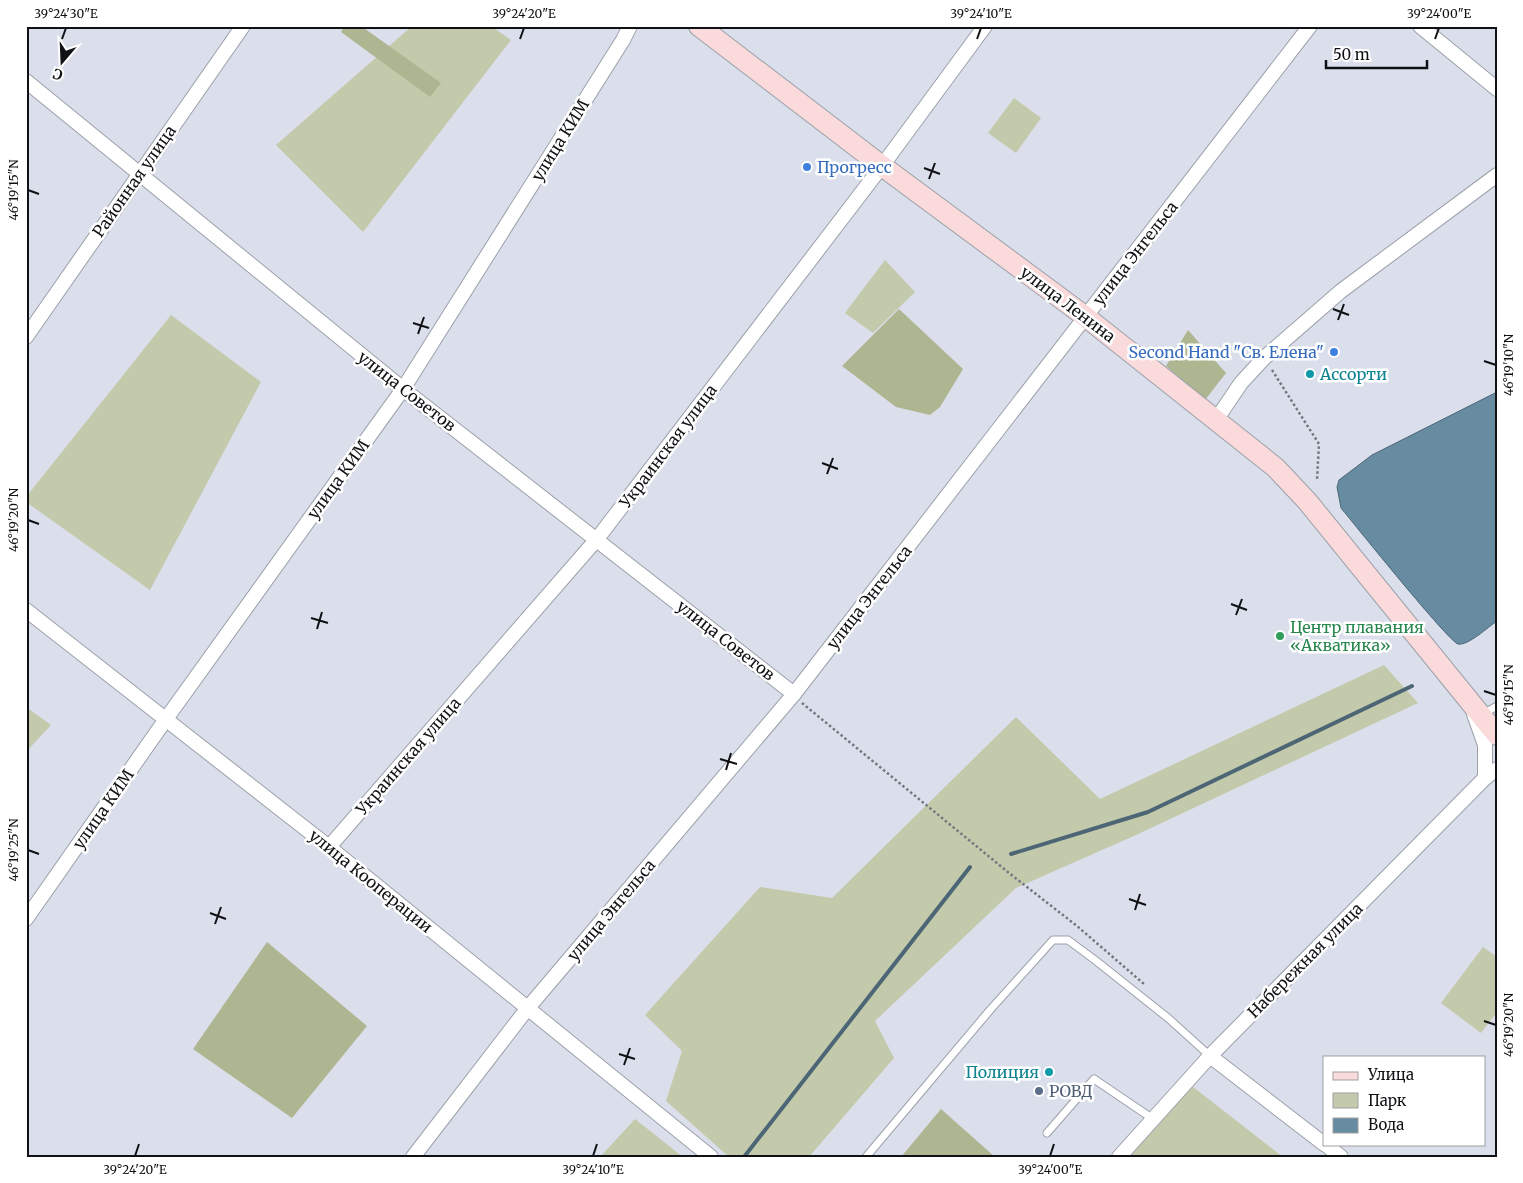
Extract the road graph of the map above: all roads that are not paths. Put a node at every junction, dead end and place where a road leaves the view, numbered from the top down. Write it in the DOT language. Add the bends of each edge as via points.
graph roads {
  1 [pos="243,26"];
  2 [pos="630,26"];
  3 [pos="699,26"];
  4 [pos="985,26"];
  5 [pos="1310,26"];
  6 [pos="1420,26"];
  7 [pos="26,81"];
  8 [pos="1497,89"];
  9 [pos="882,166"];
  10 [pos="140,173"];
  11 [pos="1497,175"];
  12 [pos="1086,317"];
  13 [pos="26,336"];
  14 [pos="403,389"];
  15 [pos="1216,420"];
  16 [pos="597,539"];
  17 [pos="26,610"];
  18 [pos="794,694"];
  19 [pos="1482,708"];
  20 [pos="166,719"];
  21 [pos="1497,735"];
  22 [pos="1497,769"];
  23 [pos="1485,778"];
  24 [pos="329,847"];
  25 [pos="26,919"];
  26 [pos="527,1009"];
  27 [pos="1210,1056"];
  28 [pos="1153,1119"];
  29 [pos="1047,1133"];
  30 [pos="1323,1142"];
  31 [pos="1327,1146"];
  32 [pos="413,1157"];
  33 [pos="711,1157"];
  34 [pos="866,1157"];
  35 [pos="1119,1157"];
  36 [pos="1341,1157"];
  1 -- 10 [label="street, Районная улица"];
  2 -- 14 [label="street, улица КИМ"];
  3 -- 9 [label="street, улица Ленина"];
  4 -- 9 [label="street, Украинская улица"];
  5 -- 12 [label="street, улица Энгельса"];
  6 -- 8 [label="street"];
  7 -- 10 [label="street, улица Советов"];
  9 -- 12 [label="street, улица Ленина"];
  9 -- 16 [label="street, Украинская улица"];
  10 -- 13 [label="street, Районная улица"];
  10 -- 14 [label="street, улица Советов"];
  11 -- 15 [label="street" via="1341,290 1264,358 1241,383"];
  12 -- 15 [label="street, улица Ленина"];
  12 -- 18 [label="street, улица Энгельса"];
  14 -- 16 [label="street, улица Советов"];
  14 -- 20 [label="street, улица КИМ"];
  15 -- 19 [label="street, улица Ленина" via="1276,468 1307,501"];
  16 -- 18 [label="street, улица Советов"];
  16 -- 24 [label="street, Украинская улица"];
  17 -- 20 [label="street, улица Кооперации"];
  18 -- 26 [label="street, улица Энгельса"];
  19 -- 21 [label="street, улица Ленина"];
  19 -- 23 [label="street"];
  20 -- 24 [label="street, улица Кооперации"];
  20 -- 25 [label="street, улица КИМ"];
  22 -- 23 [label="street, Набережная улица"];
  23 -- 27 [label="street, Набережная улица"];
  24 -- 26 [label="street, улица Кооперации"];
  26 -- 32 [label="street, улица Энгельса"];
  26 -- 33 [label="street, улица Кооперации"];
  27 -- 28 [label="street, Набережная улица"];
  27 -- 30 [label="street"];
  27 -- 34 [label="lane" via="1168,1018 1068,940 1053,940"];
  28 -- 29 [label="lane" via="1094,1079"];
  28 -- 35 [label="street, Набережная улица"];
  31 -- 36 [label="street"];
}
